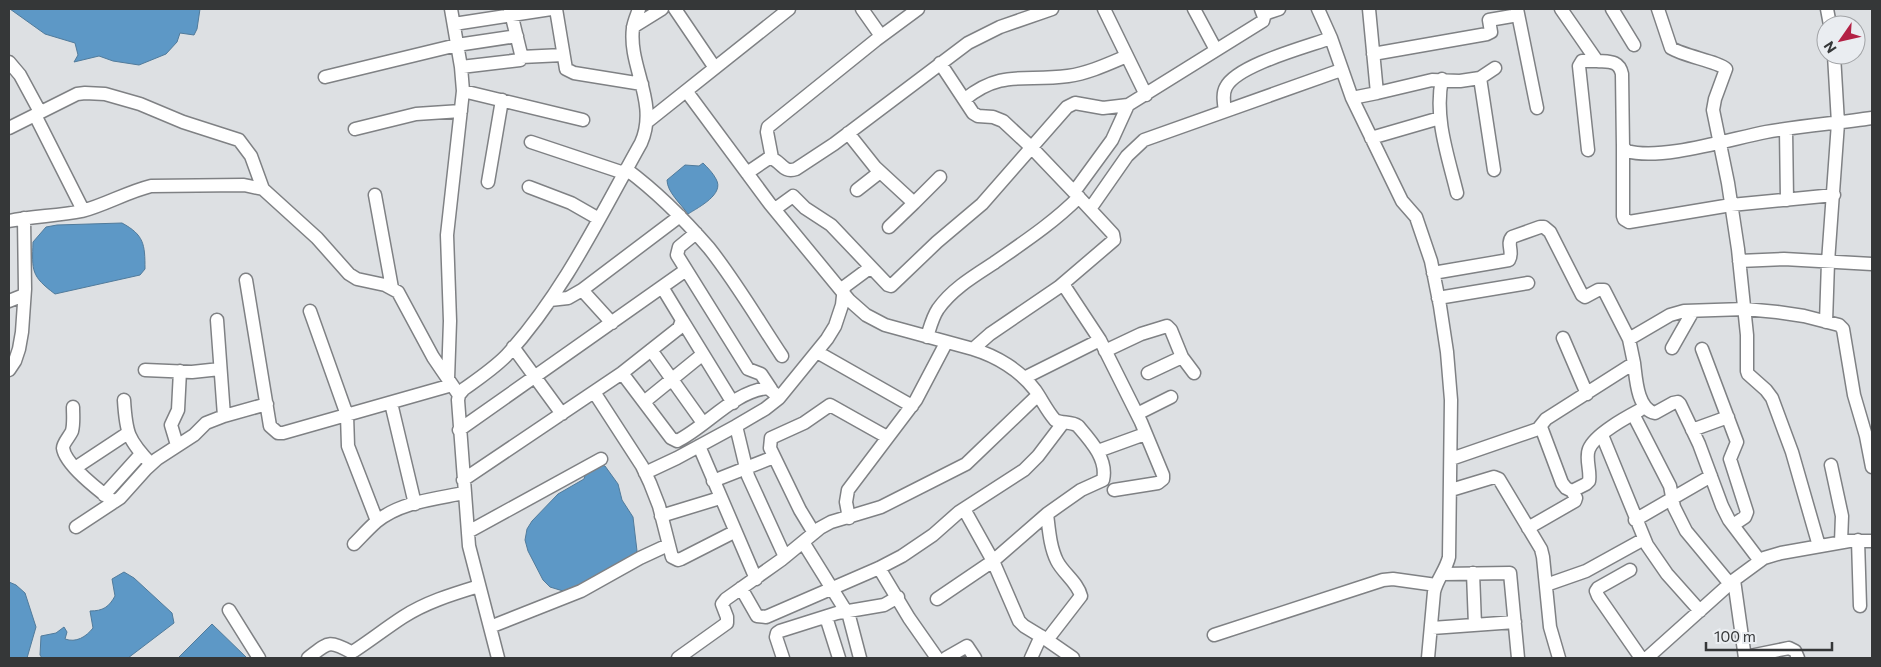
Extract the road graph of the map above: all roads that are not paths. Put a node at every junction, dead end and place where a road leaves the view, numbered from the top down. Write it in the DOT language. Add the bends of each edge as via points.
graph roads {
  1 [pos="451,9"];
  2 [pos="550,9"];
  3 [pos="556,9"];
  4 [pos="638,9"];
  5 [pos="662,9"];
  6 [pos="675,9"];
  7 [pos="789,9"];
  8 [pos="862,9"];
  9 [pos="918,9"];
  10 [pos="1052,9"];
  11 [pos="1104,9"];
  12 [pos="1194,9"];
  13 [pos="1279,9"];
  14 [pos="1318,9"];
  15 [pos="1369,9"];
  16 [pos="1561,9"];
  17 [pos="1612,9"];
  18 [pos="1658,9"];
  19 [pos="1262,11"];
  20 [pos="511,12"];
  21 [pos="1517,12"];
  22 [pos="454,24"];
  23 [pos="633,27"];
  24 [pos="517,36"];
  25 [pos="881,36"];
  26 [pos="1331,38"];
  27 [pos="1634,44"];
  28 [pos="458,45"];
  29 [pos="1216,50"];
  30 [pos="1373,54"];
  31 [pos="563,55"];
  32 [pos="1127,56"];
  33 [pos="521,58"];
  34 [pos="1596,61"];
  35 [pos="9,62"];
  36 [pos="940,63"];
  37 [pos="1835,65"];
  38 [pos="462,66"];
  39 [pos="715,68"];
  40 [pos="1495,68"];
  41 [pos="1341,70"];
  42 [pos="325,77"];
  43 [pos="1480,78"];
  44 [pos="1442,79"];
  45 [pos="642,84"];
  46 [pos="463,91"];
  47 [pos="686,92"];
  48 [pos="1377,93"];
  49 [pos="1146,95"];
  50 [pos="1352,98"];
  51 [pos="502,100"];
  52 [pos="964,100"];
  53 [pos="1128,105"];
  54 [pos="1537,108"];
  55 [pos="461,111"];
  56 [pos="1225,111"];
  57 [pos="38,113"];
  58 [pos="1440,118"];
  59 [pos="1872,118"];
  60 [pos="583,120"];
  61 [pos="647,122"];
  62 [pos="1838,123"];
  63 [pos="9,128"];
  64 [pos="355,129"];
  65 [pos="1786,129"];
  66 [pos="848,133"];
  67 [pos="1371,138"];
  68 [pos="531,142"];
  69 [pos="1720,142"];
  70 [pos="1623,147"];
  71 [pos="1032,148"];
  72 [pos="1588,150"];
  73 [pos="772,158"];
  74 [pos="1494,170"];
  75 [pos="625,171"];
  76 [pos="880,172"];
  77 [pos="747,174"];
  78 [pos="940,178"];
  79 [pos="488,182"];
  80 [pos="529,186"];
  81 [pos="263,189"];
  82 [pos="856,190"];
  83 [pos="1457,193"];
  84 [pos="1076,194"];
  85 [pos="375,195"];
  86 [pos="1834,195"];
  87 [pos="1787,200"];
  88 [pos="914,203"];
  89 [pos="1731,205"];
  90 [pos="775,209"];
  91 [pos="1090,209"];
  92 [pos="83,210"];
  93 [pos="680,216"];
  94 [pos="24,218"];
  95 [pos="599,219"];
  96 [pos="9,221"];
  97 [pos="889,227"];
  98 [pos="696,233"];
  99 [pos="1739,261"];
  100 [pos="1828,262"];
  101 [pos="1872,264"];
  102 [pos="871,267"];
  103 [pos="686,270"];
  104 [pos="1433,273"];
  105 [pos="246,280"];
  106 [pos="1528,283"];
  107 [pos="1063,284"];
  108 [pos="662,287"];
  109 [pos="392,288"];
  110 [pos="582,290"];
  111 [pos="842,293"];
  112 [pos="24,294"];
  113 [pos="1438,298"];
  114 [pos="550,300"];
  115 [pos="9,301"];
  116 [pos="1745,310"];
  117 [pos="310,311"];
  118 [pos="1693,311"];
  119 [pos="217,320"];
  120 [pos="682,320"];
  121 [pos="612,322"];
  122 [pos="1826,322"];
  123 [pos="927,337"];
  124 [pos="1563,338"];
  125 [pos="1629,339"];
  126 [pos="946,343"];
  127 [pos="1103,345"];
  128 [pos="513,348"];
  129 [pos="1672,348"];
  130 [pos="973,349"];
  131 [pos="1702,349"];
  132 [pos="651,350"];
  133 [pos="817,352"];
  134 [pos="703,354"];
  135 [pos="782,356"];
  136 [pos="1182,357"];
  137 [pos="1634,363"];
  138 [pos="220,369"];
  139 [pos="9,370"];
  140 [pos="145,370"];
  141 [pos="180,371"];
  142 [pos="622,373"];
  143 [pos="1148,373"];
  144 [pos="1194,373"];
  145 [pos="534,377"];
  146 [pos="1024,378"];
  147 [pos="672,380"];
  148 [pos="453,386"];
  149 [pos="594,392"];
  150 [pos="775,393"];
  151 [pos="1587,394"];
  152 [pos="1038,395"];
  153 [pos="1171,397"];
  154 [pos="124,400"];
  155 [pos="644,402"];
  156 [pos="391,403"];
  157 [pos="733,403"];
  158 [pos="267,404"];
  159 [pos="912,406"];
  160 [pos="73,407"];
  161 [pos="1647,407"];
  162 [pos="562,414"];
  163 [pos="1137,414"];
  164 [pos="1632,414"];
  165 [pos="347,415"];
  166 [pos="224,416"];
  167 [pos="1728,417"];
  168 [pos="702,423"];
  169 [pos="1063,423"];
  170 [pos="736,426"];
  171 [pos="1541,427"];
  172 [pos="459,430"];
  173 [pos="1692,430"];
  174 [pos="128,432"];
  175 [pos="1146,434"];
  176 [pos="1602,435"];
  177 [pos="888,437"];
  178 [pos="177,445"];
  179 [pos="700,446"];
  180 [pos="1098,451"];
  181 [pos="141,454"];
  182 [pos="774,457"];
  183 [pos="602,459"];
  184 [pos="1451,459"];
  185 [pos="151,464"];
  186 [pos="1831,464"];
  187 [pos="1872,466"];
  188 [pos="75,468"];
  189 [pos="746,469"];
  190 [pos="645,473"];
  191 [pos="1711,476"];
  192 [pos="463,480"];
  193 [pos="714,481"];
  194 [pos="1114,490"];
  195 [pos="1451,490"];
  196 [pos="1572,491"];
  197 [pos="464,493"];
  198 [pos="109,498"];
  199 [pos="720,498"];
  200 [pos="1672,499"];
  201 [pos="415,504"];
  202 [pos="964,509"];
  203 [pos="1047,514"];
  204 [pos="661,516"];
  205 [pos="849,518"];
  206 [pos="1635,520"];
  207 [pos="377,521"];
  208 [pos="1733,525"];
  209 [pos="76,527"];
  210 [pos="1528,528"];
  211 [pos="468,532"];
  212 [pos="734,532"];
  213 [pos="814,532"];
  214 [pos="1644,539"];
  215 [pos="1858,540"];
  216 [pos="1872,541"];
  217 [pos="802,542"];
  218 [pos="1842,542"];
  219 [pos="354,544"];
  220 [pos="668,545"];
  221 [pos="1819,546"];
  222 [pos="785,557"];
  223 [pos="993,561"];
  224 [pos="1760,561"];
  225 [pos="879,568"];
  226 [pos="1630,570"];
  227 [pos="1473,573"];
  228 [pos="1443,574"];
  229 [pos="756,579"];
  230 [pos="1732,582"];
  231 [pos="1546,584"];
  232 [pos="1436,585"];
  233 [pos="479,586"];
  234 [pos="741,588"];
  235 [pos="831,588"];
  236 [pos="898,597"];
  237 [pos="937,599"];
  238 [pos="1860,606"];
  239 [pos="229,610"];
  240 [pos="846,610"];
  241 [pos="1700,611"];
  242 [pos="826,616"];
  243 [pos="1515,622"];
  244 [pos="1475,625"];
  245 [pos="490,627"];
  246 [pos="1432,628"];
  247 [pos="1214,635"];
  248 [pos="1044,638"];
  249 [pos="696,652"];
  250 [pos="353,655"];
  251 [pos="260,658"];
  252 [pos="308,658"];
  253 [pos="498,658"];
  254 [pos="678,658"];
  255 [pos="783,658"];
  256 [pos="839,658"];
  257 [pos="860,658"];
  258 [pos="937,658"];
  259 [pos="946,658"];
  260 [pos="975,658"];
  261 [pos="1031,658"];
  262 [pos="1073,658"];
  263 [pos="1428,658"];
  264 [pos="1518,658"];
  265 [pos="1559,658"];
  266 [pos="1641,658"];
  267 [pos="1647,658"];
  268 [pos="1745,658"];
  269 [pos="1798,658"];
  1 -- 22 [label="street"];
  2 -- 20 [label="street"];
  3 -- 31 [label="street"];
  4 -- 23 [label="street"];
  5 -- 23 [label="street"];
  6 -- 39 [label="street"];
  7 -- 39 [label="street"];
  8 -- 25 [label="street"];
  9 -- 25 [label="street"];
  10 -- 36 [label="street" via="983,35"];
  11 -- 32 [label="street"];
  12 -- 29 [label="street"];
  13 -- 19 [label="street"];
  14 -- 26 [label="street"];
  15 -- 30 [label="street"];
  16 -- 34 [label="street"];
  17 -- 27 [label="street"];
  18 -- 69 [label="street" via="1672,48 1726,69 1714,104"];
  19 -- 29 [label="street" via="1264,20"];
  20 -- 22 [label="street"];
  20 -- 24 [label="street"];
  21 -- 30 [label="street" via="1489,20 1491,32 1487,34"];
  21 -- 54 [label="street"];
  22 -- 28 [label="street"];
  23 -- 45 [label="street"];
  24 -- 28 [label="street"];
  24 -- 33 [label="street"];
  25 -- 73 [label="street" via="768,127"];
  26 -- 41 [label="street"];
  26 -- 56 [label="street" via="1238,74 1224,92"];
  28 -- 38 [label="street"];
  28 -- 42 [label="street"];
  29 -- 49 [label="street"];
  30 -- 48 [label="street"];
  31 -- 33 [label="street"];
  31 -- 45 [label="street" via="569,72"];
  32 -- 49 [label="street"];
  32 -- 52 [label="street" via="1082,74 999,80 978,89"];
  33 -- 38 [label="street"];
  34 -- 70 [label="street" via="1617,63 1621,70"];
  34 -- 72 [label="street" via="1582,61 1579,66"];
  35 -- 57 [label="street" via="20,75"];
  36 -- 52 [label="street"];
  36 -- 66 [label="street"];
  37 -- 62 [label="street"];
  38 -- 46 [label="street"];
  39 -- 47 [label="street"];
  40 -- 43 [label="street"];
  41 -- 50 [label="street"];
  41 -- 56 [label="street"];
  43 -- 44 [label="street"];
  43 -- 74 [label="street"];
  44 -- 48 [label="street"];
  44 -- 58 [label="street"];
  45 -- 61 [label="street"];
  46 -- 51 [label="street"];
  46 -- 55 [label="street"];
  47 -- 61 [label="street"];
  47 -- 77 [label="street"];
  48 -- 50 [label="street"];
  49 -- 53 [label="street"];
  50 -- 67 [label="street"];
  51 -- 60 [label="street"];
  51 -- 79 [label="street"];
  52 -- 71 [label="street" via="973,113 1003,121"];
  53 -- 71 [label="street" via="1103,108 1072,104"];
  53 -- 84 [label="street" via="1112,140"];
  55 -- 64 [label="street" via="416,114"];
  55 -- 148 [label="street" via="447,235"];
  56 -- 91 [label="street" via="1144,140 1127,156"];
  57 -- 63 [label="street"];
  57 -- 81 [label="street" via="85,93 105,94 140,104 239,140 252,156"];
  57 -- 92 [label="street"];
  58 -- 67 [label="street"];
  58 -- 83 [label="street"];
  59 -- 62 [label="street"];
  61 -- 75 [label="street" via="641,143"];
  62 -- 65 [label="street"];
  62 -- 86 [label="street"];
  65 -- 69 [label="street"];
  65 -- 87 [label="street"];
  66 -- 73 [label="street" via="792,171 785,170"];
  66 -- 76 [label="street"];
  67 -- 104 [label="street" via="1402,201 1420,225"];
  68 -- 75 [label="street"];
  69 -- 70 [label="street" via="1651,153 1630,152"];
  69 -- 89 [label="street"];
  70 -- 89 [label="street" via="1623,216 1626,222"];
  71 -- 84 [label="street"];
  71 -- 102 [label="street" via="982,204 932,246 893,285 888,285"];
  73 -- 77 [label="street"];
  75 -- 93 [label="street" via="651,188"];
  75 -- 95 [label="street"];
  76 -- 82 [label="street"];
  76 -- 88 [label="street"];
  77 -- 90 [label="street"];
  78 -- 88 [label="street"];
  80 -- 95 [label="street" via="571,202"];
  81 -- 92 [label="street" via="244,185 151,186"];
  81 -- 109 [label="street" via="317,238 349,274"];
  84 -- 91 [label="street"];
  84 -- 123 [label="street" via="1064,212 1044,229 956,290 937,310"];
  85 -- 109 [label="street"];
  86 -- 87 [label="street"];
  86 -- 100 [label="street"];
  87 -- 89 [label="street"];
  88 -- 97 [label="street"];
  89 -- 99 [label="street"];
  90 -- 102 [label="street" via="793,196 831,225"];
  90 -- 111 [label="street"];
  91 -- 107 [label="street" via="1113,234 1114,240"];
  92 -- 94 [label="street"];
  93 -- 98 [label="street"];
  93 -- 110 [label="street"];
  94 -- 96 [label="street"];
  94 -- 112 [label="street"];
  95 -- 114 [label="street"];
  98 -- 103 [label="street" via="677,249"];
  98 -- 135 [label="street"];
  99 -- 100 [label="street" via="1784,259"];
  99 -- 116 [label="street"];
  100 -- 101 [label="street"];
  100 -- 122 [label="street"];
  102 -- 111 [label="street" via="844,287"];
  103 -- 108 [label="street"];
  103 -- 150 [label="street" via="748,368 761,374"];
  104 -- 113 [label="street"];
  104 -- 125 [label="street" via="1509,260 1512,237 1544,227 1550,232 1582,295 1585,297 1604,290"];
  105 -- 158 [label="street"];
  106 -- 113 [label="street"];
  107 -- 127 [label="street"];
  107 -- 130 [label="street"];
  108 -- 120 [label="street"];
  108 -- 121 [label="street"];
  109 -- 148 [label="street" via="402,297"];
  110 -- 114 [label="street" via="568,298"];
  110 -- 121 [label="street"];
  111 -- 123 [label="street" via="866,315 885,325"];
  111 -- 133 [label="street" via="835,326"];
  112 -- 115 [label="street"];
  112 -- 139 [label="street" via="19,349"];
  113 -- 184 [label="street" via="1452,400"];
  114 -- 128 [label="street"];
  116 -- 118 [label="street"];
  116 -- 122 [label="street" via="1804,316"];
  116 -- 221 [label="street" via="1747,371 1772,398 1792,452"];
  117 -- 165 [label="street"];
  118 -- 125 [label="street" via="1670,315"];
  118 -- 129 [label="street"];
  119 -- 138 [label="street"];
  120 -- 132 [label="street" via="679,328"];
  120 -- 134 [label="street"];
  121 -- 145 [label="street"];
  122 -- 187 [label="street" via="1841,326 1844,332 1854,395"];
  123 -- 126 [label="street"];
  124 -- 151 [label="street"];
  125 -- 137 [label="street"];
  126 -- 130 [label="street"];
  126 -- 159 [label="street"];
  127 -- 136 [label="street" via="1168,326"];
  127 -- 146 [label="street"];
  127 -- 163 [label="street"];
  128 -- 145 [label="street"];
  128 -- 148 [label="street" via="504,357"];
  130 -- 146 [label="street" via="988,354"];
  131 -- 167 [label="street"];
  132 -- 142 [label="street"];
  132 -- 147 [label="street"];
  133 -- 150 [label="street"];
  133 -- 159 [label="street"];
  134 -- 147 [label="street"];
  134 -- 157 [label="street"];
  136 -- 143 [label="street"];
  136 -- 144 [label="street"];
  137 -- 151 [label="street"];
  137 -- 161 [label="street" via="1639,394"];
  138 -- 141 [label="street"];
  138 -- 166 [label="street"];
  140 -- 141 [label="street"];
  141 -- 178 [label="street" via="178,410 171,425"];
  142 -- 149 [label="street"];
  142 -- 155 [label="street"];
  145 -- 162 [label="street"];
  145 -- 172 [label="street"];
  146 -- 152 [label="street"];
  147 -- 155 [label="street"];
  147 -- 168 [label="street"];
  148 -- 156 [label="street"];
  148 -- 172 [label="street"];
  149 -- 162 [label="street"];
  149 -- 190 [label="street"];
  150 -- 157 [label="street" via="765,388"];
  150 -- 170 [label="street" via="765,409"];
  151 -- 171 [label="street" via="1546,419"];
  152 -- 169 [label="street" via="1055,420"];
  152 -- 205 [label="street" via="966,464 881,507"];
  153 -- 163 [label="street"];
  154 -- 174 [label="street"];
  155 -- 168 [label="street" via="674,440"];
  156 -- 165 [label="street"];
  156 -- 201 [label="street"];
  157 -- 168 [label="street"];
  158 -- 165 [label="street" via="270,426 278,433"];
  158 -- 166 [label="street"];
  159 -- 177 [label="street"];
  160 -- 188 [label="street" via="72,428 63,448"];
  161 -- 164 [label="street"];
  161 -- 173 [label="street" via="1656,412 1678,402"];
  162 -- 192 [label="street"];
  163 -- 175 [label="street"];
  164 -- 176 [label="street"];
  164 -- 200 [label="street" via="1670,486"];
  165 -- 207 [label="street" via="348,446"];
  166 -- 178 [label="street" via="206,423"];
  167 -- 173 [label="street"];
  167 -- 208 [label="street" via="1737,442 1730,459 1748,512"];
  169 -- 180 [label="street" via="1078,426"];
  169 -- 202 [label="street" via="1024,470"];
  170 -- 179 [label="street"];
  170 -- 189 [label="street"];
  171 -- 184 [label="street"];
  171 -- 196 [label="street" via="1562,483"];
  172 -- 192 [label="street"];
  173 -- 191 [label="street"];
  174 -- 181 [label="street"];
  174 -- 188 [label="street"];
  175 -- 180 [label="street"];
  175 -- 194 [label="street" via="1164,479 1158,483"];
  176 -- 196 [label="street" via="1588,450 1589,480"];
  176 -- 206 [label="street"];
  177 -- 182 [label="street" via="830,405 804,423 771,438 770,448"];
  177 -- 205 [label="street" via="848,490"];
  178 -- 185 [label="street"];
  179 -- 190 [label="street"];
  179 -- 193 [label="street"];
  180 -- 203 [label="street" via="1103,480 1081,490"];
  181 -- 185 [label="street"];
  181 -- 198 [label="street"];
  182 -- 189 [label="street"];
  182 -- 213 [label="street"];
  183 -- 211 [label="street"];
  184 -- 195 [label="street"];
  185 -- 198 [label="street" via="128,491"];
  186 -- 218 [label="street" via="1842,516"];
  188 -- 198 [label="street"];
  189 -- 193 [label="street"];
  189 -- 222 [label="street" via="753,491"];
  190 -- 204 [label="street"];
  191 -- 200 [label="street"];
  191 -- 208 [label="street"];
  192 -- 197 [label="street"];
  193 -- 199 [label="street"];
  195 -- 210 [label="street" via="1498,478"];
  195 -- 228 [label="street" via="1449,557"];
  196 -- 210 [label="street" via="1575,501"];
  197 -- 201 [label="street"];
  197 -- 211 [label="street"];
  198 -- 209 [label="street"];
  199 -- 204 [label="street"];
  199 -- 212 [label="street"];
  200 -- 206 [label="street"];
  200 -- 230 [label="street" via="1686,532"];
  201 -- 207 [label="street"];
  202 -- 223 [label="street"];
  202 -- 225 [label="street" via="922,543"];
  203 -- 223 [label="street"];
  203 -- 248 [label="street" via="1054,554 1081,596"];
  204 -- 220 [label="street"];
  205 -- 213 [label="street" via="831,522"];
  206 -- 214 [label="street"];
  207 -- 219 [label="street"];
  208 -- 224 [label="street"];
  210 -- 231 [label="street" via="1541,549"];
  211 -- 233 [label="street"];
  212 -- 220 [label="street" via="678,560 672,557"];
  212 -- 229 [label="street"];
  213 -- 217 [label="street"];
  214 -- 231 [label="street" via="1586,572"];
  214 -- 241 [label="street" via="1667,574"];
  215 -- 216 [label="street"];
  215 -- 218 [label="street"];
  215 -- 238 [label="street"];
  217 -- 222 [label="street"];
  217 -- 235 [label="street"];
  218 -- 221 [label="street"];
  220 -- 245 [label="street" via="581,591"];
  221 -- 224 [label="street" via="1781,553"];
  222 -- 229 [label="street"];
  223 -- 237 [label="street"];
  223 -- 248 [label="street" via="1019,621"];
  224 -- 230 [label="street"];
  225 -- 235 [label="street"];
  225 -- 236 [label="street"];
  226 -- 266 [label="street" via="1596,591"];
  227 -- 228 [label="street"];
  227 -- 243 [label="street" via="1510,573"];
  227 -- 244 [label="street"];
  228 -- 232 [label="street"];
  229 -- 234 [label="street"];
  230 -- 241 [label="street"];
  230 -- 268 [label="street"];
  231 -- 265 [label="street" via="1550,627"];
  232 -- 246 [label="street"];
  232 -- 247 [label="street" via="1383,580"];
  233 -- 245 [label="street"];
  233 -- 250 [label="street" via="446,596 404,616"];
  234 -- 235 [label="street" via="754,612 761,617"];
  234 -- 249 [label="street" via="723,602 726,623"];
  235 -- 240 [label="street"];
  236 -- 240 [label="street" via="879,606"];
  236 -- 258 [label="street"];
  239 -- 251 [label="street"];
  240 -- 242 [label="street"];
  240 -- 257 [label="street"];
  241 -- 267 [label="street"];
  242 -- 255 [label="street" via="777,633"];
  242 -- 256 [label="street"];
  243 -- 244 [label="street"];
  243 -- 264 [label="street"];
  244 -- 246 [label="street"];
  245 -- 253 [label="street"];
  246 -- 263 [label="street"];
  248 -- 261 [label="street"];
  248 -- 262 [label="street"];
  249 -- 254 [label="street"];
  250 -- 252 [label="street" via="339,644 331,644"];
  259 -- 260 [label="street" via="967,646"];
  268 -- 269 [label="street" via="1789,648 1795,650"];
}
